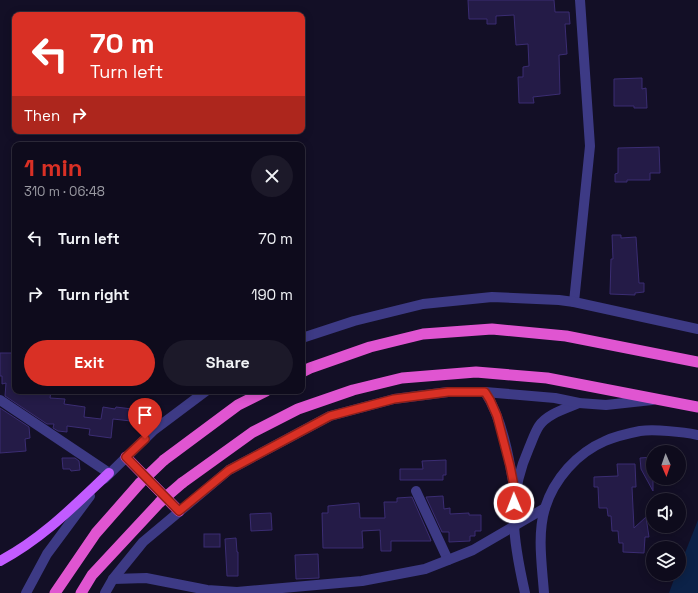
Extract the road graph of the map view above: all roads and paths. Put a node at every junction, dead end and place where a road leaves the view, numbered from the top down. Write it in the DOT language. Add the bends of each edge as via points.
graph roads {
  1 [pos="580,0"];
  2 [pos="574,302"];
  3 [pos="698,329"];
  4 [pos="305,337"];
  5 [pos="698,362"];
  6 [pos="305,370"];
  7 [pos="485,392"];
  8 [pos="202,394"];
  9 [pos="260,394"];
  10 [pos="661,399"];
  11 [pos="0,400"];
  12 [pos="578,403"];
  13 [pos="698,407"];
  14 [pos="698,435"];
  15 [pos="126,457"];
  16 [pos="109,473"];
  17 [pos="416,491"];
  18 [pos="515,491"];
  19 [pos="545,508"];
  20 [pos="179,511"];
  21 [pos="513,527"];
  22 [pos="448,560"];
  23 [pos="0,561"];
  24 [pos="113,579"];
  25 [pos="237,592"];
  26 [pos="26,593"];
  27 [pos="55,593"];
  28 [pos="81,593"];
  29 [pos="105,593"];
  30 [pos="525,593"];
  31 [pos="544,593"];
  1 -- 2 [label="street" via="590,146"];
  2 -- 3 [label="street"];
  2 -- 4 [label="street" via="492,297 423,304 354,321"];
  5 -- 6 [label="highway" via="566,336 492,329 423,334 370,347"];
  7 -- 12 [label="street" via="555,398"];
  7 -- 18 [label="street" via="497,416"];
  7 -- 20 [label="street" via="448,392 394,399 330,416 229,470"];
  8 -- 15 [label="street" via="154,430"];
  9 -- 27 [label="highway, bridge" via="238,406 164,460 140,483 96,533"];
  10 -- 12 [label="street" via="606,405"];
  10 -- 13 [label="highway"];
  10 -- 28 [label="highway, bridge" via="547,378 476,372 402,378 353,390 298,409 253,432 182,483 160,502 92,575"];
  11 -- 16 [label="street"];
  12 -- 18 [label="street" via="552,414 539,426 523,461"];
  14 -- 19 [label="street" via="641,431 605,440 584,453 565,471"];
  15 -- 16 [label="street"];
  15 -- 20 [label="highway"];
  16 -- 23 [label="main road" via="51,528"];
  16 -- 26 [label="street" via="47,554"];
  17 -- 22 [label="street"];
  18 -- 21 [label="street"];
  19 -- 21 [label="street"];
  19 -- 31 [label="street" via="541,552"];
  20 -- 24 [label="street" via="143,542"];
  21 -- 22 [label="street" via="473,550"];
  21 -- 30 [label="street"];
  22 -- 25 [label="street" via="425,569 362,581"];
  24 -- 25 [label="street" via="146,578 207,590"];
  24 -- 29 [label="street"];
}
